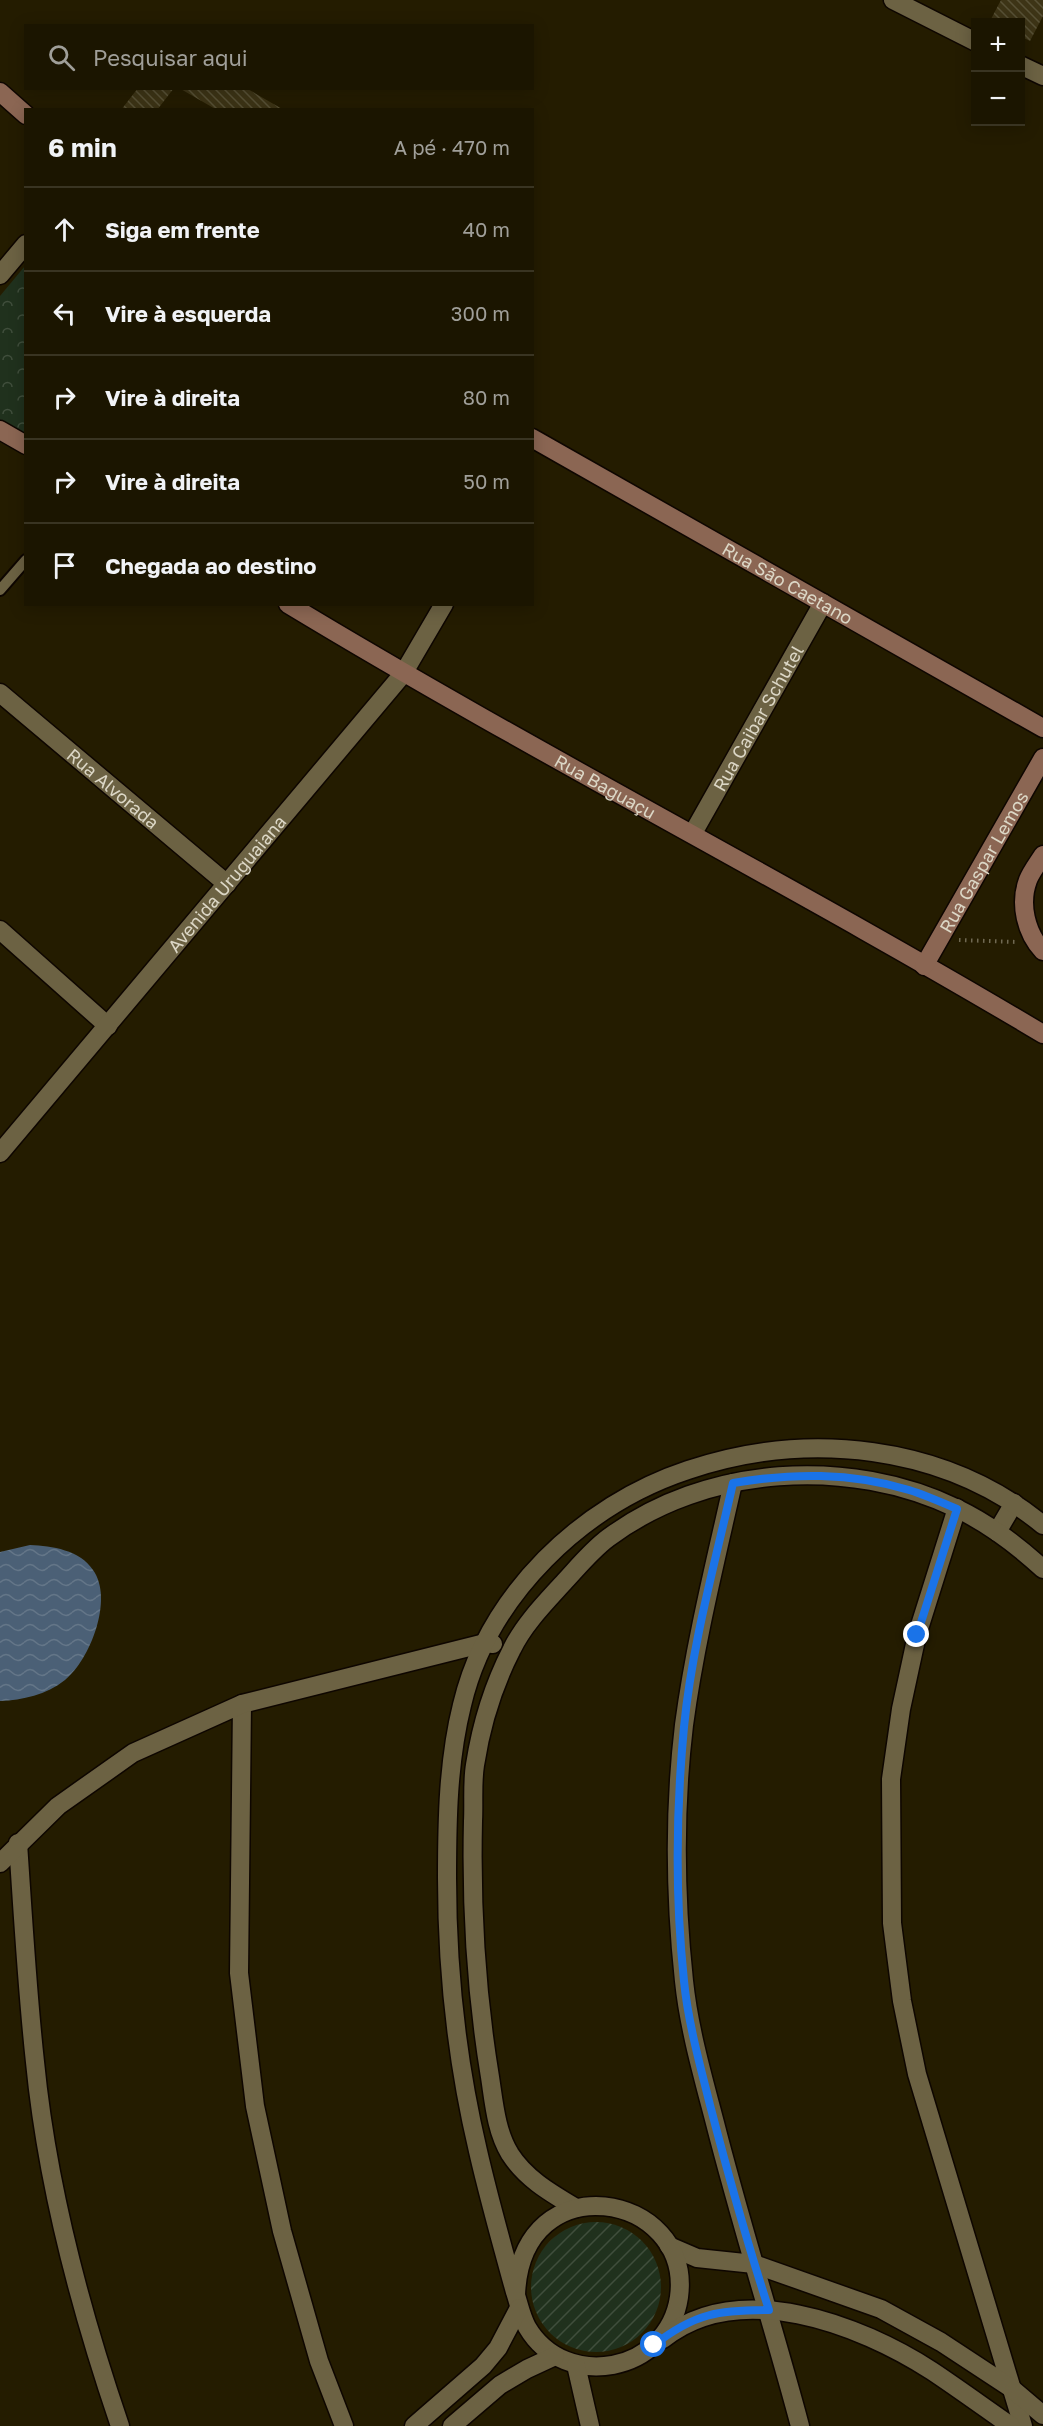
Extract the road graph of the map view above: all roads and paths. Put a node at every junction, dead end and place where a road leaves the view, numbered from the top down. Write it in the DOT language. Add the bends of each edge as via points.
graph roads {
  1 [pos="893,0"];
  2 [pos="971,40"];
  3 [pos="1025,67"];
  4 [pos="1043,76"];
  5 [pos="0,92"];
  6 [pos="24,113"];
  7 [pos="24,246"];
  8 [pos="0,275"];
  9 [pos="0,430"];
  10 [pos="24,444"];
  11 [pos="535,444"];
  12 [pos="24,562"];
  13 [pos="0,590"];
  14 [pos="823,603"];
  15 [pos="291,606"];
  16 [pos="443,606"];
  17 [pos="404,674"];
  18 [pos="0,693"];
  19 [pos="1043,728"];
  20 [pos="1043,758"];
  21 [pos="693,833"];
  22 [pos="1043,855"];
  23 [pos="227,884"];
  24 [pos="0,930"];
  25 [pos="940,940"];
  26 [pos="1039,947"];
  27 [pos="924,966"];
  28 [pos="108,1026"];
  29 [pos="1043,1034"];
  30 [pos="0,1154"];
  31 [pos="800,1449"];
  32 [pos="800,1475"];
  33 [pos="733,1483"];
  34 [pos="1014,1503"];
  35 [pos="957,1509"];
  36 [pos="1043,1526"];
  37 [pos="997,1532"];
  38 [pos="1043,1569"];
  39 [pos="485,1643"];
  40 [pos="512,1647"];
  41 [pos="242,1704"];
  42 [pos="18,1844"];
  43 [pos="0,1863"];
  44 [pos="576,2208"];
  45 [pos="669,2246"];
  46 [pos="754,2264"];
  47 [pos="517,2301"];
  48 [pos="769,2310"];
  49 [pos="654,2345"];
  50 [pos="555,2356"];
  51 [pos="576,2365"];
  52 [pos="1011,2388"];
  53 [pos="1043,2415"];
  54 [pos="120,2426"];
  55 [pos="344,2426"];
  56 [pos="414,2426"];
  57 [pos="452,2426"];
  58 [pos="590,2426"];
  59 [pos="800,2426"];
  60 [pos="1011,2426"];
  61 [pos="1023,2426"];
  1 -- 2 [label="street"];
  3 -- 4 [label="street"];
  5 -- 6 [label="main road"];
  7 -- 8 [label="street"];
  9 -- 10 [label="main road"];
  11 -- 14 [label="main road, Rua São Caetano"];
  12 -- 13 [label="lane"];
  14 -- 19 [label="main road, Rua São Caetano"];
  14 -- 21 [label="street, Rua Caibar Schutel"];
  15 -- 17 [label="main road, Rua Baguaçu"];
  16 -- 17 [label="street, Avenida Uruguaiana"];
  17 -- 21 [label="main road, Rua Baguaçu"];
  17 -- 23 [label="street, Avenida Uruguaiana"];
  18 -- 23 [label="street, Rua Alvorada"];
  20 -- 25 [label="main road, Rua Gaspar Lemos"];
  21 -- 27 [label="main road, Rua Baguaçu"];
  22 -- 26 [label="main road" via="1028,880 1024,903 1026,922"];
  23 -- 28 [label="street, Avenida Uruguaiana"];
  24 -- 28 [label="street"];
  25 -- 26 [label="path"];
  25 -- 27 [label="main road, Rua Gaspar Lemos"];
  27 -- 29 [label="main road, Rua Baguaçu"];
  28 -- 30 [label="street, Avenida Uruguaiana"];
  31 -- 32 [label="street"];
  31 -- 34 [label="street" via="908,1457 968,1477"];
  31 -- 39 [label="street" via="722,1458 663,1478 608,1508 558,1545 516,1591"];
  32 -- 33 [label="street"];
  32 -- 35 [label="street" via="866,1480 909,1490"];
  33 -- 40 [label="street" via="646,1514 607,1539 540,1608"];
  33 -- 46 [label="street" via="684,1725 678,1898 684,1983 702,2071"];
  34 -- 36 [label="street"];
  34 -- 37 [label="street"];
  35 -- 37 [label="street"];
  35 -- 52 [label="street" via="917,1635 901,1709 891,1779 892,1923 917,2074"];
  37 -- 38 [label="street"];
  39 -- 40 [label="street"];
  39 -- 41 [label="street"];
  39 -- 47 [label="street" via="463,1699 451,1756 447,1944 455,2037 471,2122"];
  40 -- 44 [label="street" via="483,1726 474,1768 475,1942 481,2024 499,2130 510,2153 540,2185"];
  41 -- 42 [label="street" via="133,1753 58,1806"];
  41 -- 55 [label="street" via="239,1973 255,2106 282,2231 319,2361"];
  42 -- 43 [label="street"];
  42 -- 54 [label="street" via="35,2064 54,2185 80,2301"];
  44 -- 45 [label="street" via="603,2205 629,2211 652,2225"];
  44 -- 47 [label="street" via="537,2231 517,2272"];
  45 -- 46 [label="street" via="697,2258"];
  45 -- 49 [label="street" via="678,2271 679,2298 670,2324"];
  46 -- 48 [label="street"];
  46 -- 52 [label="street" via="881,2309"];
  47 -- 50 [label="street" via="526,2326"];
  47 -- 56 [label="street" via="498,2348"];
  48 -- 49 [label="street" via="729,2310 701,2317"];
  48 -- 59 [label="street"];
  48 -- 60 [label="street" via="848,2330 891,2348"];
  49 -- 51 [label="street" via="631,2361 604,2368"];
  50 -- 51 [label="street"];
  50 -- 57 [label="street" via="500,2385"];
  51 -- 58 [label="street"];
  52 -- 53 [label="street"];
  52 -- 61 [label="street"];
}
